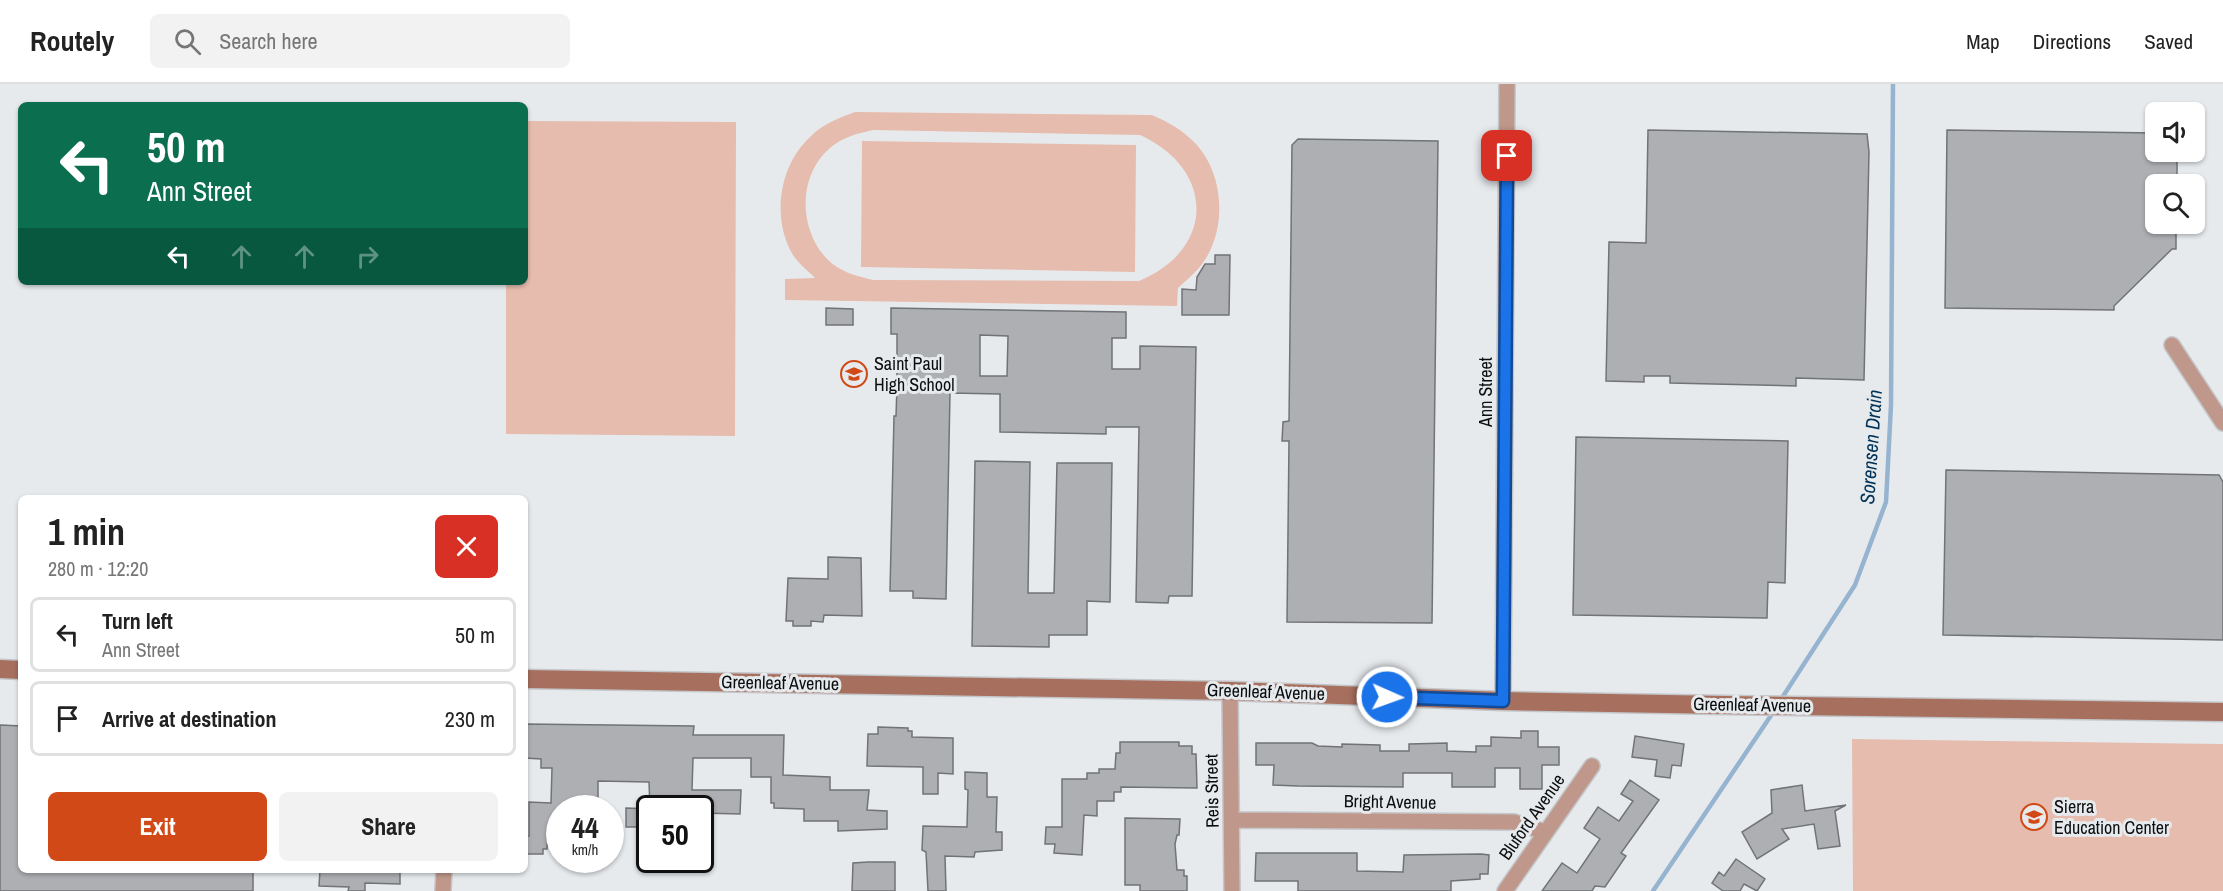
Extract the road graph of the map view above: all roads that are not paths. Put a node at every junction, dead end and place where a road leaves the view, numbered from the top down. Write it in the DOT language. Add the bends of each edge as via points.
graph roads {
  1 [pos="1507,84"];
  2 [pos="2172,345"];
  3 [pos="2223,423"];
  4 [pos="0,669"];
  5 [pos="18,670"];
  6 [pos="528,679"];
  7 [pos="1230,691"];
  8 [pos="1503,701"];
  9 [pos="2223,712"];
  10 [pos="1592,766"];
  11 [pos="1233,820"];
  12 [pos="1545,832"];
  13 [pos="444,873"];
  14 [pos="443,891"];
  15 [pos="1232,891"];
  16 [pos="1505,891"];
  1 -- 8 [label="street, Ann Street"];
  2 -- 3 [label="street"];
  4 -- 5 [label="main road"];
  6 -- 7 [label="main road, Greenleaf Avenue"];
  7 -- 8 [label="main road, Greenleaf Avenue"];
  7 -- 11 [label="street, Reis Street"];
  8 -- 9 [label="main road, Greenleaf Avenue"];
  10 -- 12 [label="street, Bluford Avenue"];
  11 -- 12 [label="street, Bright Avenue" via="1514,822"];
  11 -- 15 [label="street, Reis Street"];
  12 -- 16 [label="street, Bluford Avenue"];
  13 -- 14 [label="street"];
}
